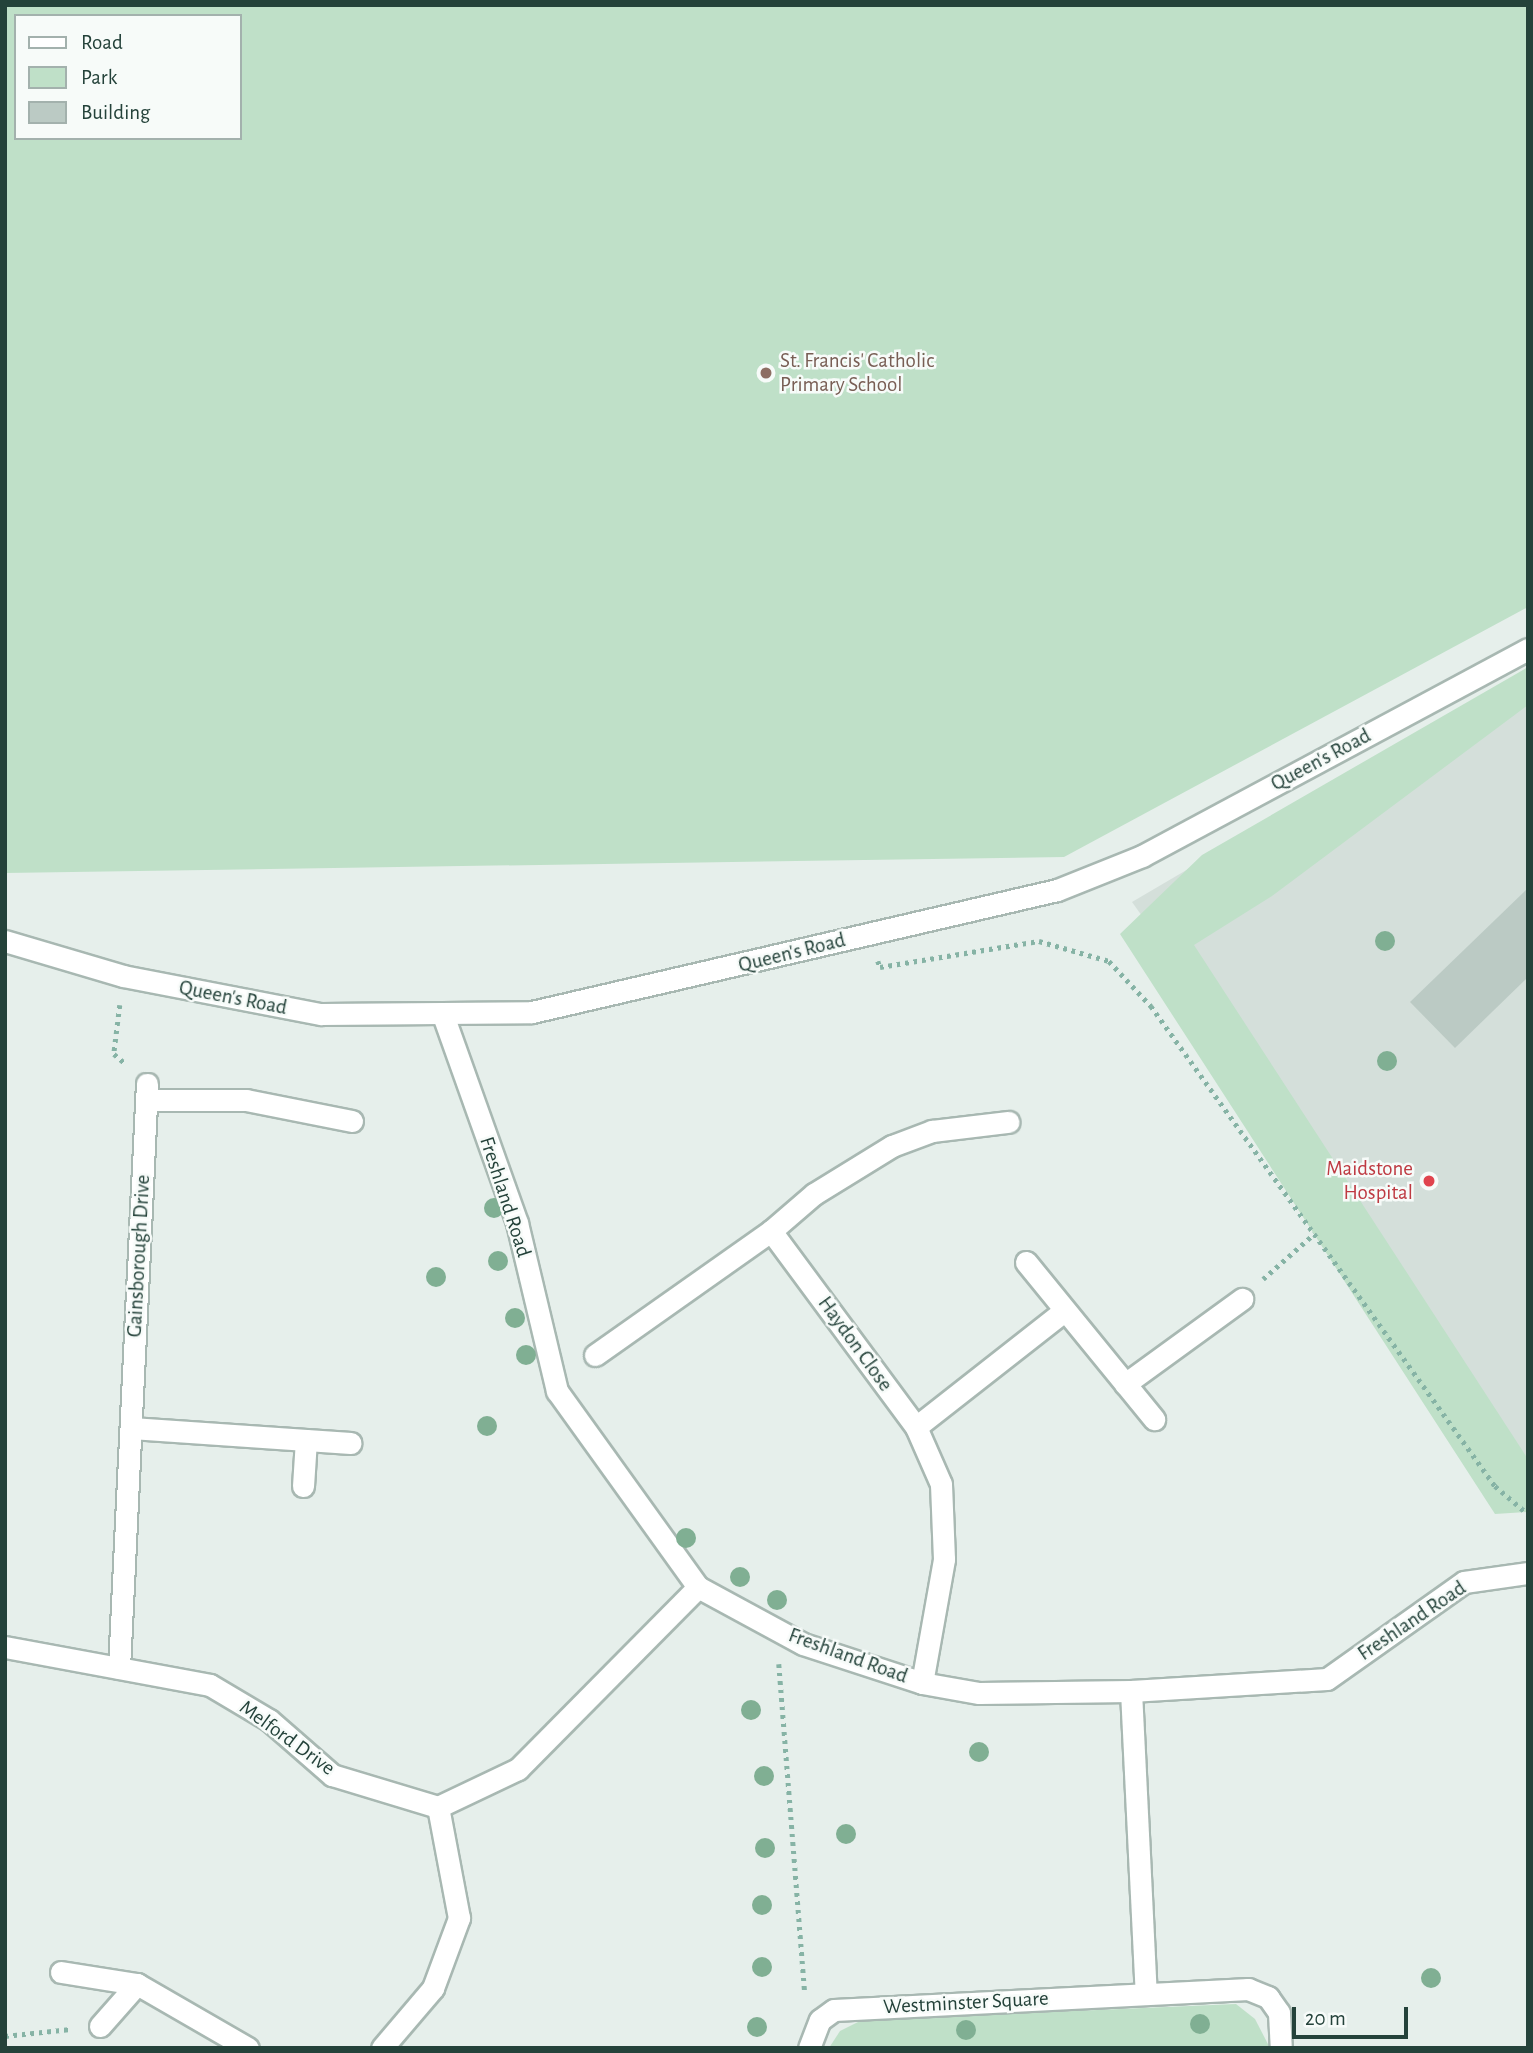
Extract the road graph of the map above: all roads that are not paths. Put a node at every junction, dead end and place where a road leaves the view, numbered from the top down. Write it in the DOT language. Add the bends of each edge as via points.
graph roads {
  1 [pos="1528,649"];
  2 [pos="5,941"];
  3 [pos="443,1015"];
  4 [pos="352,1121"];
  5 [pos="1008,1122"];
  6 [pos="771,1231"];
  7 [pos="1026,1262"];
  8 [pos="1242,1299"];
  9 [pos="1065,1310"];
  10 [pos="595,1355"];
  11 [pos="1125,1384"];
  12 [pos="1154,1419"];
  13 [pos="131,1427"];
  14 [pos="916,1427"];
  15 [pos="306,1440"];
  16 [pos="350,1443"];
  17 [pos="303,1486"];
  18 [pos="1528,1573"];
  19 [pos="698,1587"];
  20 [pos="5,1647"];
  21 [pos="119,1668"];
  22 [pos="922,1683"];
  23 [pos="1130,1691"];
  24 [pos="438,1807"];
  25 [pos="61,1972"];
  26 [pos="137,1984"];
  27 [pos="1146,1993"];
  28 [pos="100,2026"];
  29 [pos="809,2044"];
  30 [pos="248,2048"];
  31 [pos="382,2048"];
  32 [pos="1282,2048"];
  1 -- 3 [label="street, Queen's Road" via="1142,856 1057,890 532,1012"];
  2 -- 3 [label="street, Queen's Road" via="123,976 321,1014"];
  3 -- 19 [label="street, Freshland Road" via="517,1223 557,1391"];
  4 -- 13 [label="street, Gainsborough Drive" via="246,1100 147,1092"];
  5 -- 6 [label="street" via="932,1131 892,1146 814,1194"];
  6 -- 10 [label="street"];
  6 -- 14 [label="street, Haydon Close"];
  7 -- 9 [label="street"];
  8 -- 11 [label="street"];
  9 -- 11 [label="street"];
  9 -- 14 [label="street"];
  11 -- 12 [label="street"];
  13 -- 15 [label="street"];
  13 -- 21 [label="street, Gainsborough Drive"];
  14 -- 22 [label="street, Haydon Close" via="941,1484 944,1559"];
  15 -- 16 [label="street"];
  15 -- 17 [label="street"];
  18 -- 23 [label="street, Freshland Road" via="1464,1582 1327,1679"];
  19 -- 22 [label="street, Freshland Road" via="776,1630"];
  19 -- 24 [label="street" via="518,1769"];
  20 -- 21 [label="street, Melford Drive"];
  21 -- 24 [label="street, Melford Drive" via="210,1685 269,1720 332,1775"];
  22 -- 23 [label="street, Freshland Road" via="979,1693"];
  23 -- 27 [label="street"];
  24 -- 31 [label="street" via="459,1918 433,1987"];
  25 -- 26 [label="street"];
  26 -- 28 [label="street"];
  26 -- 30 [label="street"];
  27 -- 29 [label="street, Westminster Square" via="834,2010"];
  27 -- 32 [label="street, Westminster Square" via="1248,1989 1268,1997 1279,2013"];
}
